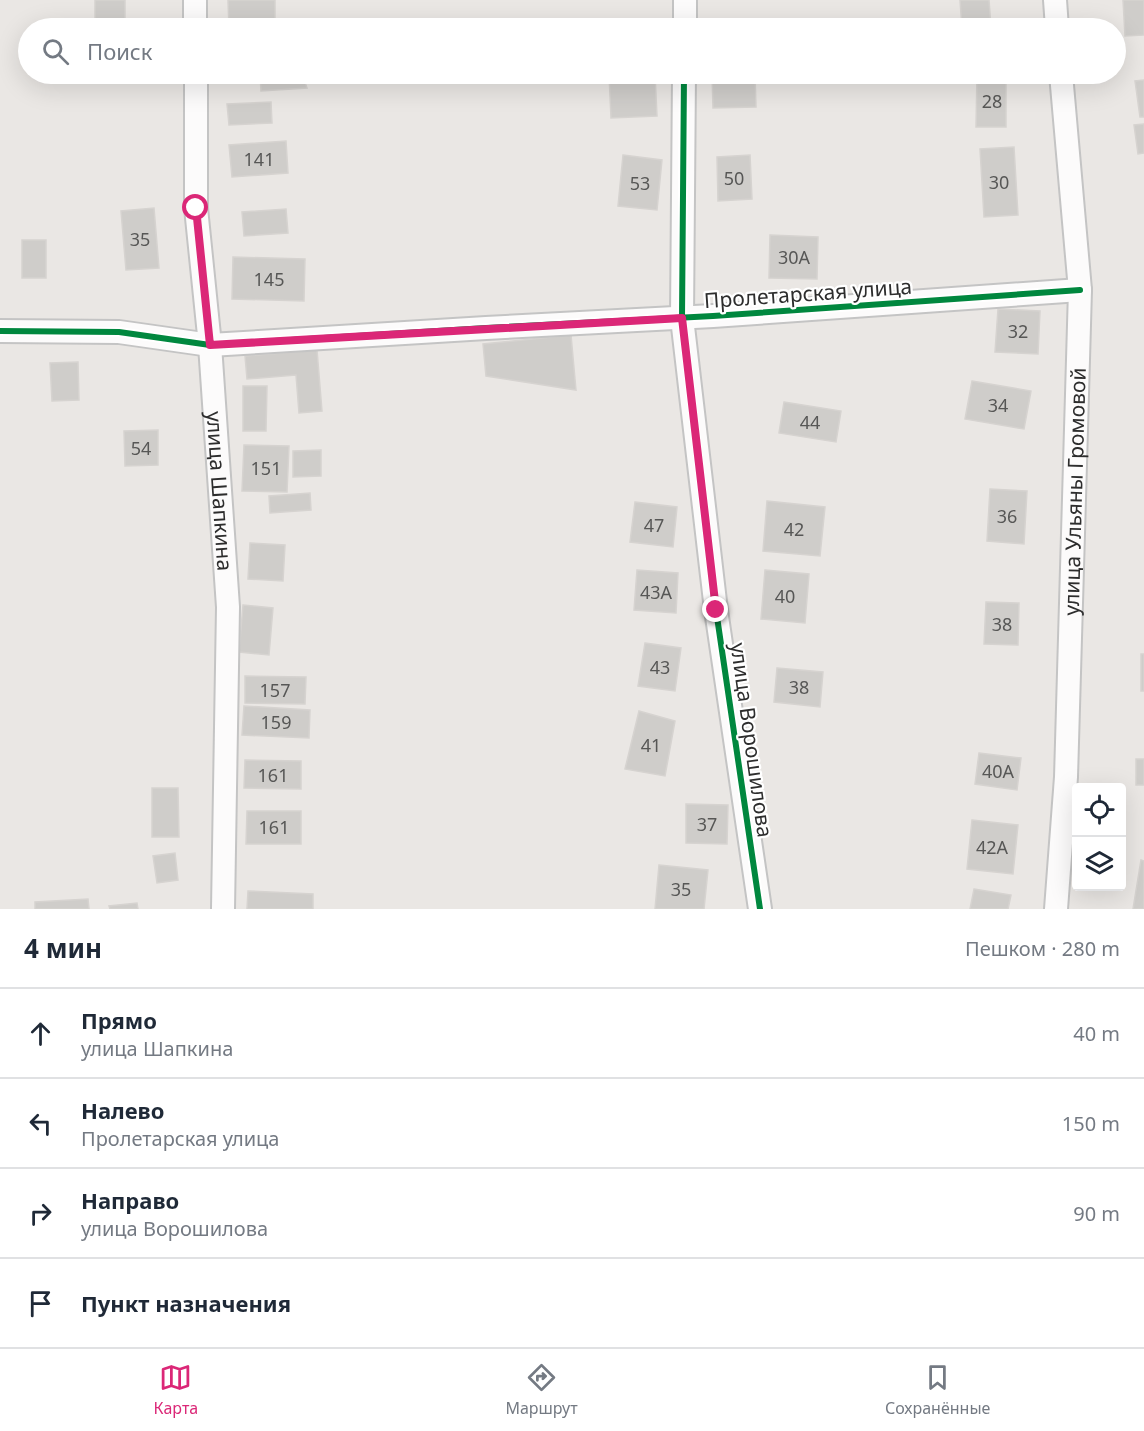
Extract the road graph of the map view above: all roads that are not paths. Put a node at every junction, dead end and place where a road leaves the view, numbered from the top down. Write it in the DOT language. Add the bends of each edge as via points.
graph roads {
  1 [pos="195,0"];
  2 [pos="685,0"];
  3 [pos="1055,0"];
  4 [pos="195,18"];
  5 [pos="685,18"];
  6 [pos="1056,18"];
  7 [pos="196,84"];
  8 [pos="684,84"];
  9 [pos="1062,84"];
  10 [pos="1080,290"];
  11 [pos="682,318"];
  12 [pos="0,331"];
  13 [pos="210,345"];
  14 [pos="223,909"];
  15 [pos="760,909"];
  16 [pos="1056,909"];
  1 -- 4 [label="street"];
  2 -- 5 [label="street"];
  3 -- 6 [label="street"];
  7 -- 13 [label="street, улица Шапкина" via="196,208"];
  8 -- 11 [label="street, улица Ворошилова"];
  9 -- 10 [label="street, улица Ульяны Громовой"];
  10 -- 11 [label="street, Пролетарская улица"];
  10 -- 16 [label="street, улица Ульяны Громовой" via="1066,777"];
  11 -- 13 [label="street, Пролетарская улица"];
  11 -- 15 [label="street, улица Ворошилова" via="716,610"];
  12 -- 13 [label="street, Пролетарская улица" via="119,332"];
  13 -- 14 [label="street, улица Шапкина" via="228,607"];
}
